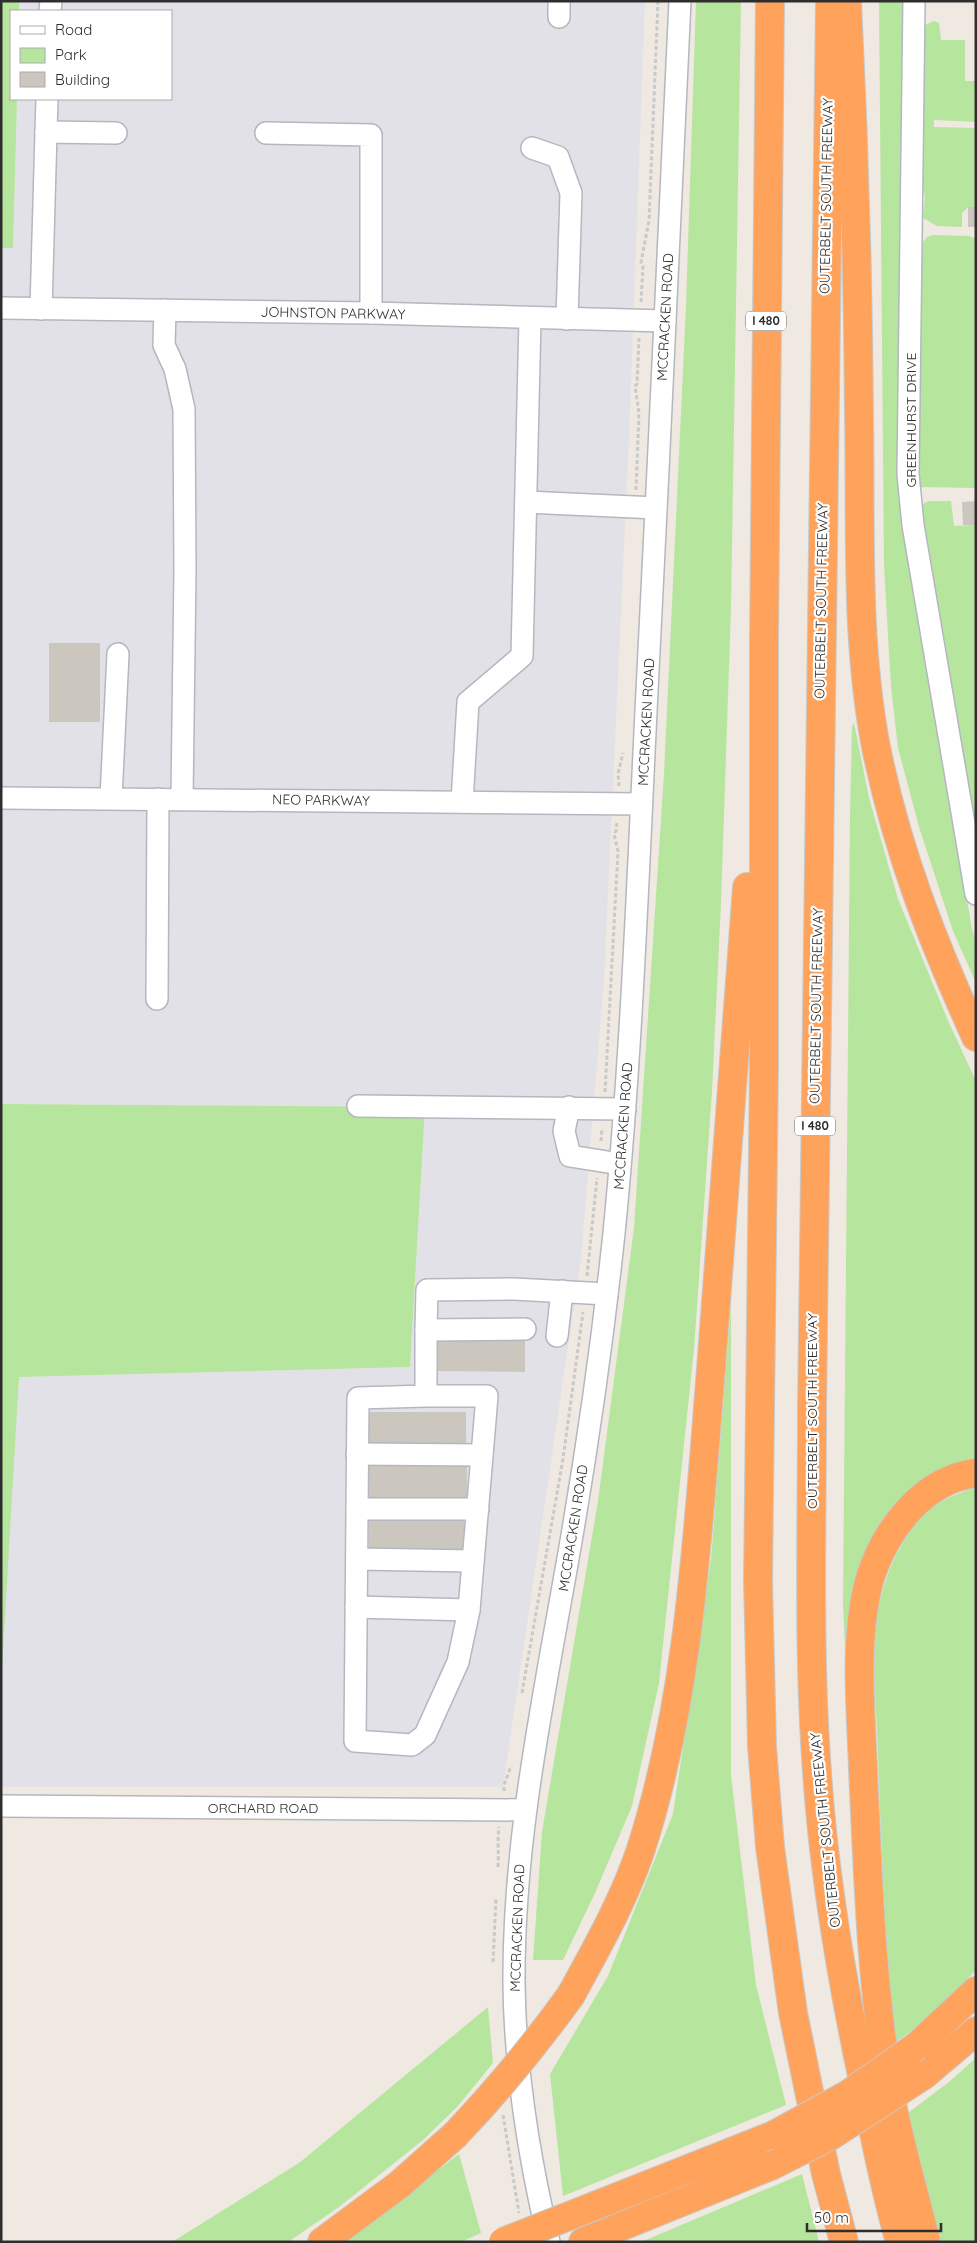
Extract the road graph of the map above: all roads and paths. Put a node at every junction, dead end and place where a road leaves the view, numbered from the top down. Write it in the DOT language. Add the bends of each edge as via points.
graph roads {
  1 [pos="658,1"];
  2 [pos="680,1"];
  3 [pos="770,1"];
  4 [pos="830,1"];
  5 [pos="847,1"];
  6 [pos="914,1"];
  7 [pos="48,100"];
  8 [pos="46,132"];
  9 [pos="116,133"];
  10 [pos="266,133"];
  11 [pos="532,148"];
  12 [pos="643,266"];
  13 [pos="1,308"];
  14 [pos="41,309"];
  15 [pos="165,310"];
  16 [pos="371,313"];
  17 [pos="530,319"];
  18 [pos="567,319"];
  19 [pos="665,321"];
  20 [pos="637,384"];
  21 [pos="526,502"];
  22 [pos="635,507"];
  23 [pos="656,508"];
  24 [pos="764,641"];
  25 [pos="118,654"];
  26 [pos="624,745"];
  27 [pos="619,777"];
  28 [pos="1,798"];
  29 [pos="111,798"];
  30 [pos="158,799"];
  31 [pos="182,799"];
  32 [pos="462,802"];
  33 [pos="642,804"];
  34 [pos="976,894"];
  35 [pos="157,999"];
  36 [pos="976,1036"];
  37 [pos="358,1106"];
  38 [pos="568,1108"];
  39 [pos="625,1109"];
  40 [pos="620,1164"];
  41 [pos="562,1291"];
  42 [pos="607,1294"];
  43 [pos="525,1329"];
  44 [pos="426,1330"];
  45 [pos="557,1336"];
  46 [pos="426,1396"];
  47 [pos="357,1454"];
  48 [pos="482,1455"];
  49 [pos="976,1473"];
  50 [pos="357,1509"];
  51 [pos="478,1509"];
  52 [pos="357,1559"];
  53 [pos="473,1561"];
  54 [pos="356,1607"];
  55 [pos="469,1610"];
  56 [pos="1,1806"];
  57 [pos="525,1810"];
  58 [pos="976,1991"];
  59 [pos="976,2031"];
  60 [pos="593,2238"];
  61 [pos="322,2242"];
  62 [pos="503,2242"];
  63 [pos="549,2242"];
  64 [pos="844,2242"];
  65 [pos="900,2242"];
  66 [pos="926,2242"];
  1 -- 12 [label="path" via="649,221 641,262"];
  2 -- 19 [label="street, MCCRACKEN ROAD"];
  3 -- 24 [label="highway, I 480"];
  4 -- 65 [label="highway, OUTERBELT SOUTH FREEWAY / I 480" via="812,1409 812,1637 816,1772 826,1870 843,1983"];
  5 -- 36 [label="highway" via="856,178 861,596 866,678 876,745 892,816 913,885 938,952"];
  6 -- 34 [label="street, GREENHURST DRIVE" via="909,483 913,525"];
  7 -- 8 [label="street"];
  8 -- 9 [label="street"];
  8 -- 14 [label="street"];
  10 -- 16 [label="street" via="370,135"];
  11 -- 18 [label="street" via="558,157 571,193"];
  13 -- 14 [label="street, JOHNSTON PARKWAY"];
  14 -- 15 [label="street, JOHNSTON PARKWAY"];
  15 -- 16 [label="street, JOHNSTON PARKWAY"];
  15 -- 31 [label="street" via="164,345 175,369 184,409"];
  16 -- 17 [label="street, JOHNSTON PARKWAY"];
  17 -- 18 [label="street, JOHNSTON PARKWAY"];
  17 -- 21 [label="street"];
  18 -- 19 [label="street, JOHNSTON PARKWAY"];
  19 -- 23 [label="street, MCCRACKEN ROAD"];
  20 -- 22 [label="path" via="634,386 639,413"];
  21 -- 22 [label="street"];
  21 -- 32 [label="street" via="522,656 468,702"];
  22 -- 23 [label="street"];
  23 -- 33 [label="street, MCCRACKEN ROAD"];
  24 -- 61 [label="highway, bridge" via="728,1167 702,1478 679,1682 660,1780 639,1854 610,1923 570,1995 529,2052 455,2135 400,2184"];
  24 -- 64 [label="highway, I 480" via="764,1064 758,1581 762,1746 770,1847 793,2013 826,2174"];
  25 -- 29 [label="street"];
  26 -- 27 [label="path"];
  28 -- 29 [label="street, NEO PARKWAY"];
  29 -- 30 [label="street, NEO PARKWAY"];
  30 -- 31 [label="street, NEO PARKWAY"];
  30 -- 35 [label="street"];
  31 -- 32 [label="street, NEO PARKWAY"];
  32 -- 33 [label="street, NEO PARKWAY"];
  33 -- 39 [label="street, MCCRACKEN ROAD"];
  37 -- 38 [label="street"];
  38 -- 39 [label="street"];
  38 -- 40 [label="street" via="564,1131 570,1156"];
  39 -- 40 [label="street, MCCRACKEN ROAD"];
  40 -- 42 [label="street, MCCRACKEN ROAD"];
  41 -- 42 [label="street"];
  41 -- 44 [label="street" via="427,1290"];
  41 -- 45 [label="street"];
  42 -- 57 [label="street, MCCRACKEN ROAD" via="572,1534"];
  43 -- 44 [label="street"];
  44 -- 46 [label="street"];
  46 -- 47 [label="street" via="358,1398"];
  46 -- 48 [label="street" via="487,1396"];
  47 -- 48 [label="street"];
  47 -- 50 [label="street"];
  48 -- 51 [label="street"];
  49 -- 66 [label="highway" via="954,1479 927,1494 904,1513 893,1528 871,1577 861,1648 868,1875 883,2049 891,2099"];
  50 -- 51 [label="street"];
  50 -- 52 [label="street"];
  51 -- 53 [label="street"];
  52 -- 53 [label="street"];
  52 -- 54 [label="street"];
  53 -- 55 [label="street"];
  54 -- 55 [label="street"];
  54 -- 55 [label="street" via="355,1741 412,1745 425,1735 458,1662"];
  56 -- 57 [label="street, ORCHARD ROAD"];
  57 -- 63 [label="street, MCCRACKEN ROAD" via="516,1924 516,2024 531,2155"];
  58 -- 62 [label="highway, bridge" via="917,2046 847,2095 774,2135"];
  59 -- 60 [label="highway, bridge" via="924,2075 832,2135 773,2165"];
}
